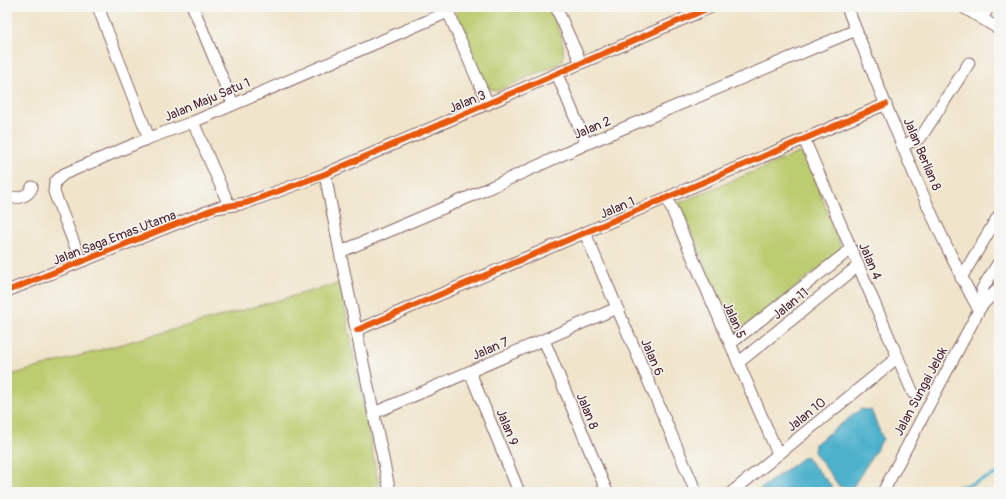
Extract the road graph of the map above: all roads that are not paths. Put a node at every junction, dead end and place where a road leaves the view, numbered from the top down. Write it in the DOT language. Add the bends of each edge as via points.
graph roads {
  1 [pos="98,7"];
  2 [pos="193,7"];
  3 [pos="556,7"];
  4 [pos="711,7"];
  5 [pos="847,7"];
  6 [pos="963,7"];
  7 [pos="989,7"];
  8 [pos="447,9"];
  9 [pos="982,18"];
  10 [pos="999,29"];
  11 [pos="856,30"];
  12 [pos="969,62"];
  13 [pos="581,63"];
  14 [pos="557,74"];
  15 [pos="233,104"];
  16 [pos="488,104"];
  17 [pos="886,104"];
  18 [pos="193,122"];
  19 [pos="149,138"];
  20 [pos="804,139"];
  21 [pos="586,144"];
  22 [pos="904,145"];
  23 [pos="325,174"];
  24 [pos="32,187"];
  25 [pos="7,198"];
  26 [pos="667,198"];
  27 [pos="229,205"];
  28 [pos="999,215"];
  29 [pos="585,233"];
  30 [pos="851,249"];
  31 [pos="340,252"];
  32 [pos="81,261"];
  33 [pos="999,262"];
  34 [pos="858,266"];
  35 [pos="961,278"];
  36 [pos="999,287"];
  37 [pos="7,291"];
  38 [pos="981,307"];
  39 [pos="617,308"];
  40 [pos="357,330"];
  41 [pos="544,340"];
  42 [pos="730,344"];
  43 [pos="898,357"];
  44 [pos="738,363"];
  45 [pos="470,372"];
  46 [pos="913,394"];
  47 [pos="374,413"];
  48 [pos="778,454"];
  49 [pos="390,492"];
  50 [pos="519,492"];
  51 [pos="607,492"];
  52 [pos="696,492"];
  53 [pos="732,492"];
  54 [pos="883,492"];
  1 -- 19 [label="street"];
  2 -- 15 [label="street"];
  3 -- 13 [label="street"];
  4 -- 13 [label="street, Jalan 3"];
  5 -- 11 [label="street, Jalan Berlian 8"];
  6 -- 9 [label="street"];
  7 -- 9 [label="street"];
  8 -- 15 [label="street, Jalan Maju Satu 1"];
  8 -- 16 [label="street"];
  9 -- 10 [label="street"];
  11 -- 17 [label="street, Jalan Berlian 8"];
  11 -- 21 [label="street, Jalan 2"];
  12 -- 22 [label="street" via="921,137"];
  13 -- 14 [label="street, Jalan 3"];
  14 -- 16 [label="street, Jalan 3"];
  14 -- 21 [label="street"];
  15 -- 18 [label="street, Jalan Maju Satu 1"];
  16 -- 23 [label="street, Jalan 3"];
  17 -- 20 [label="street, Jalan 1"];
  17 -- 22 [label="street, Jalan Berlian 8"];
  18 -- 19 [label="street, Jalan Maju Satu 1"];
  18 -- 27 [label="street"];
  19 -- 32 [label="street, Jalan Maju Satu 1" via="64,174 55,182 54,192"];
  20 -- 26 [label="street, Jalan 1"];
  20 -- 30 [label="street, Jalan 4"];
  21 -- 31 [label="street, Jalan 2"];
  22 -- 35 [label="street, Jalan Berlian 8"];
  23 -- 27 [label="street, Jalan 3" via="246,203"];
  23 -- 31 [label="street"];
  24 -- 25 [label="street" via="21,197"];
  26 -- 29 [label="street, Jalan 1"];
  26 -- 42 [label="street, Jalan 5"];
  27 -- 32 [label="street, Jalan Saga Emas Utama"];
  28 -- 35 [label="street"];
  29 -- 39 [label="street, Jalan 6"];
  29 -- 40 [label="street, Jalan 1"];
  30 -- 34 [label="street, Jalan 4"];
  30 -- 42 [label="street, Jalan 11"];
  31 -- 40 [label="street"];
  32 -- 37 [label="street, Jalan Saga Emas Utama"];
  33 -- 38 [label="street, Jalan Sungai Jelok" via="982,289"];
  34 -- 43 [label="street, Jalan 4"];
  34 -- 44 [label="street, Jalan 11"];
  35 -- 38 [label="street, Jalan Berlian 8"];
  36 -- 38 [label="street, Jalan Sungai Jelok"];
  38 -- 54 [label="street, Jalan Sungai Jelok"];
  39 -- 41 [label="street, Jalan 7"];
  39 -- 52 [label="street, Jalan 6"];
  40 -- 47 [label="street"];
  41 -- 45 [label="street, Jalan 7"];
  41 -- 51 [label="street, Jalan 8"];
  42 -- 44 [label="street, Jalan 5"];
  43 -- 46 [label="street, Jalan 4"];
  43 -- 48 [label="street, Jalan 10"];
  44 -- 48 [label="street, Jalan 5"];
  45 -- 47 [label="street, Jalan 7"];
  45 -- 50 [label="street, Jalan 9"];
  47 -- 49 [label="street"];
  48 -- 53 [label="street, Jalan 10"];
}
